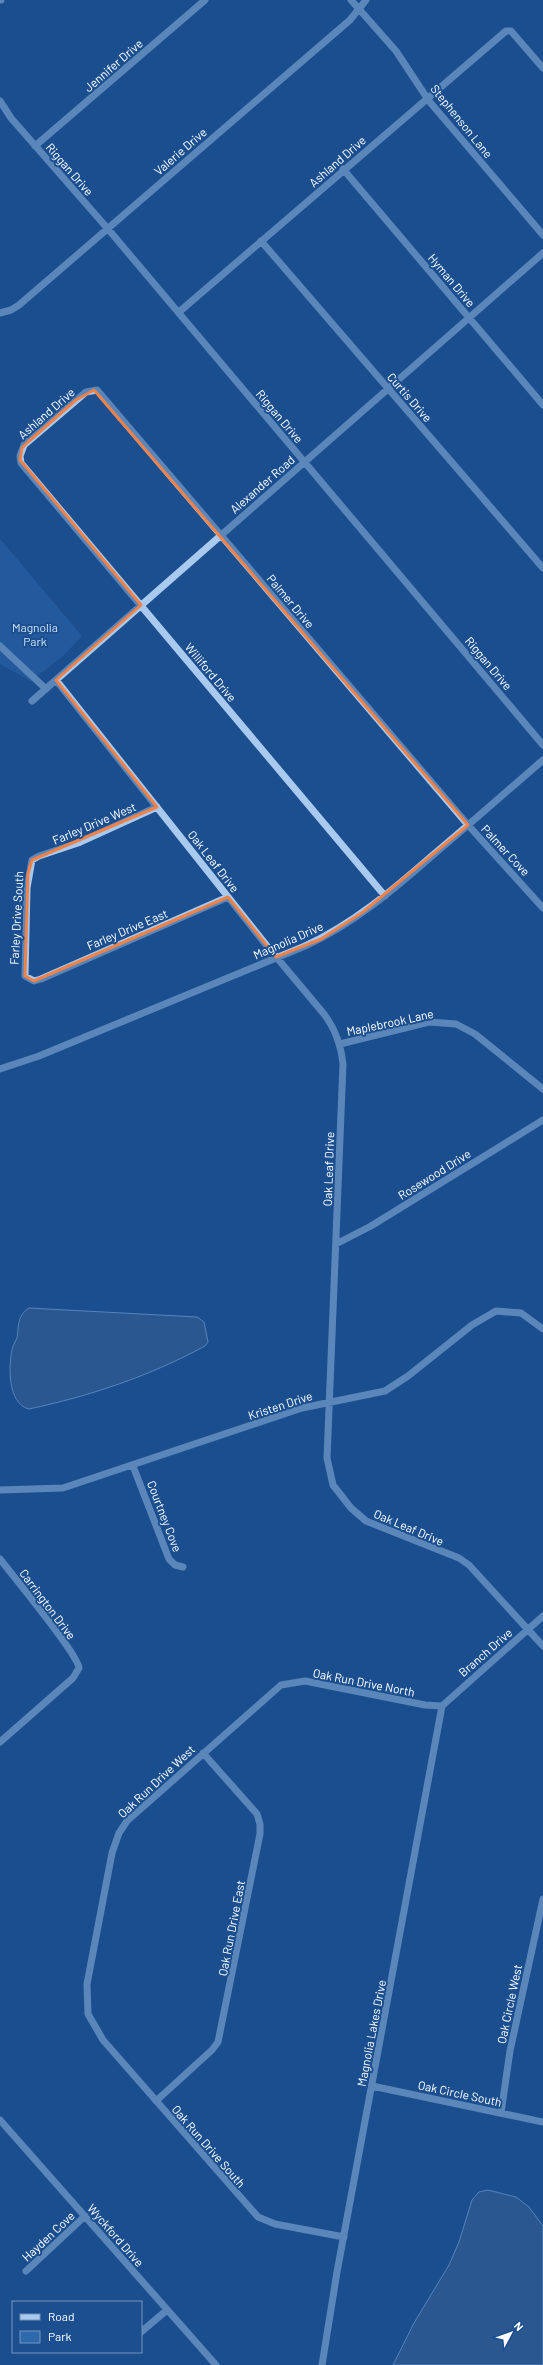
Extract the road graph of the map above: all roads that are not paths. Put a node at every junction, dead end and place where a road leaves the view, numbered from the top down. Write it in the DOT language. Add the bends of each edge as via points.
graph roads {
  1 [pos="205,0"];
  2 [pos="351,0"];
  3 [pos="366,0"];
  4 [pos="358,9"];
  5 [pos="543,68"];
  6 [pos="427,98"];
  7 [pos="0,101"];
  8 [pos="36,146"];
  9 [pos="344,169"];
  10 [pos="108,229"];
  11 [pos="543,235"];
  12 [pos="261,241"];
  13 [pos="543,253"];
  14 [pos="179,312"];
  15 [pos="2,313"];
  16 [pos="469,318"];
  17 [pos="389,388"];
  18 [pos="98,390"];
  19 [pos="543,405"];
  20 [pos="304,462"];
  21 [pos="21,463"];
  22 [pos="221,535"];
  23 [pos="543,568"];
  24 [pos="141,605"];
  25 [pos="0,646"];
  26 [pos="56,680"];
  27 [pos="46,689"];
  28 [pos="32,700"];
  29 [pos="543,744"];
  30 [pos="543,760"];
  31 [pos="157,807"];
  32 [pos="468,825"];
  33 [pos="40,856"];
  34 [pos="385,896"];
  35 [pos="228,897"];
  36 [pos="543,908"];
  37 [pos="276,957"];
  38 [pos="34,981"];
  39 [pos="340,1044"];
  40 [pos="0,1070"];
  41 [pos="543,1089"];
  42 [pos="543,1120"];
  43 [pos="336,1244"];
  44 [pos="543,1329"];
  45 [pos="329,1401"];
  46 [pos="133,1466"];
  47 [pos="0,1490"];
  48 [pos="0,1559"];
  49 [pos="183,1567"];
  50 [pos="543,1616"];
  51 [pos="528,1630"];
  52 [pos="543,1646"];
  53 [pos="281,1685"];
  54 [pos="442,1706"];
  55 [pos="0,1742"];
  56 [pos="203,1753"];
  57 [pos="543,1899"];
  58 [pos="90,2019"];
  59 [pos="372,2086"];
  60 [pos="156,2101"];
  61 [pos="501,2113"];
  62 [pos="0,2120"];
  63 [pos="543,2122"];
  64 [pos="85,2216"];
  65 [pos="344,2237"];
  66 [pos="26,2271"];
  67 [pos="167,2310"];
  68 [pos="142,2331"];
  69 [pos="216,2365"];
  70 [pos="322,2365"];
  1 -- 8 [label="street, Jennifer Drive"];
  2 -- 4 [label="street, Stephenson Lane"];
  3 -- 4 [label="street, Valerie Drive"];
  4 -- 6 [label="street, Stephenson Lane" via="396,51"];
  4 -- 10 [label="street, Valerie Drive" via="350,20"];
  5 -- 6 [label="street, Ashland Drive" via="511,32 506,31"];
  6 -- 9 [label="street, Ashland Drive"];
  6 -- 11 [label="street, Stephenson Lane"];
  7 -- 8 [label="street, Riggan Drive" via="11,118"];
  8 -- 10 [label="street, Riggan Drive"];
  9 -- 12 [label="street, Ashland Drive"];
  9 -- 16 [label="street, Hyman Drive"];
  10 -- 14 [label="street, Riggan Drive"];
  10 -- 15 [label="street, Valerie Drive" via="20,305"];
  12 -- 14 [label="street, Ashland Drive"];
  12 -- 17 [label="street, Curtis Drive"];
  13 -- 16 [label="street, Alexander Road"];
  14 -- 20 [label="street, Riggan Drive"];
  16 -- 17 [label="street, Alexander Road"];
  16 -- 19 [label="street, Hyman Drive"];
  17 -- 20 [label="street, Alexander Road"];
  17 -- 23 [label="street, Curtis Drive"];
  18 -- 21 [label="street, Ashland Drive" via="86,392 28,442 22,448"];
  18 -- 22 [label="street, Palmer Drive"];
  20 -- 22 [label="street, Alexander Road"];
  20 -- 29 [label="street, Riggan Drive"];
  21 -- 24 [label="street, Williford Drive"];
  22 -- 24 [label="street, Alexander Road"];
  22 -- 32 [label="street, Palmer Drive"];
  24 -- 26 [label="street, Alexander Road"];
  24 -- 34 [label="street, Williford Drive"];
  25 -- 27 [label="street"];
  26 -- 27 [label="street, Alexander Road"];
  26 -- 31 [label="street, Oak Leaf Drive"];
  27 -- 28 [label="street, Alexander Road"];
  30 -- 32 [label="street, Magnolia Drive"];
  31 -- 33 [label="street, Farley Drive West" via="78,843"];
  31 -- 35 [label="street, Oak Leaf Drive"];
  32 -- 34 [label="street, Magnolia Drive"];
  32 -- 36 [label="street, Palmer Cove"];
  33 -- 38 [label="street, Farley Drive South" via="30,864 27,888 25,976"];
  34 -- 37 [label="street, Magnolia Drive" via="333,932"];
  35 -- 37 [label="street, Oak Leaf Drive"];
  35 -- 38 [label="street, Farley Drive East"];
  37 -- 39 [label="street, Oak Leaf Drive" via="332,1025"];
  37 -- 40 [label="street, Magnolia Drive"];
  39 -- 41 [label="street, Maplebrook Lane" via="429,1022 456,1024 475,1034"];
  39 -- 43 [label="street, Oak Leaf Drive" via="343,1064"];
  42 -- 43 [label="street, Rosewood Drive" via="371,1226"];
  43 -- 45 [label="street, Oak Leaf Drive"];
  44 -- 45 [label="street, Kristen Drive" via="521,1313 496,1311 472,1325 390,1388 362,1397"];
  45 -- 46 [label="street, Kristen Drive"];
  45 -- 51 [label="street, Oak Leaf Drive" via="328,1466 332,1485 351,1508 374,1526 465,1561"];
  46 -- 47 [label="street, Kristen Drive" via="63,1488"];
  46 -- 49 [label="street, Courtney Cove" via="169,1558 175,1565"];
  48 -- 55 [label="street, Carrington Drive" via="78,1662 78,1671 73,1678"];
  50 -- 51 [label="street, Branch Drive"];
  51 -- 52 [label="street, Oak Leaf Drive"];
  51 -- 54 [label="street, Branch Drive"];
  53 -- 54 [label="street, Oak Run Drive North" via="305,1681 425,1705"];
  53 -- 56 [label="street, Oak Run Drive West"];
  54 -- 59 [label="street, Magnolia Lakes Drive"];
  56 -- 58 [label="street, Oak Run Drive West" via="127,1820 118,1833 87,1984 86,2004"];
  56 -- 60 [label="street, Oak Run Drive East" via="257,1814 260,1834 218,2042"];
  57 -- 61 [label="street, Oak Circle West" via="510,2051"];
  58 -- 60 [label="street, Oak Run Drive South" via="103,2040"];
  59 -- 61 [label="street, Oak Circle South"];
  59 -- 65 [label="street, Magnolia Lakes Drive"];
  60 -- 65 [label="street, Oak Run Drive South" via="258,2217 274,2224"];
  61 -- 63 [label="street, Oak Circle South"];
  62 -- 64 [label="street, Wyckford Drive"];
  64 -- 66 [label="street, Hayden Cove"];
  64 -- 67 [label="street, Wyckford Drive"];
  65 -- 70 [label="street, Magnolia Lakes Drive"];
  67 -- 68 [label="street"];
  67 -- 69 [label="street, Wyckford Drive"];
}
